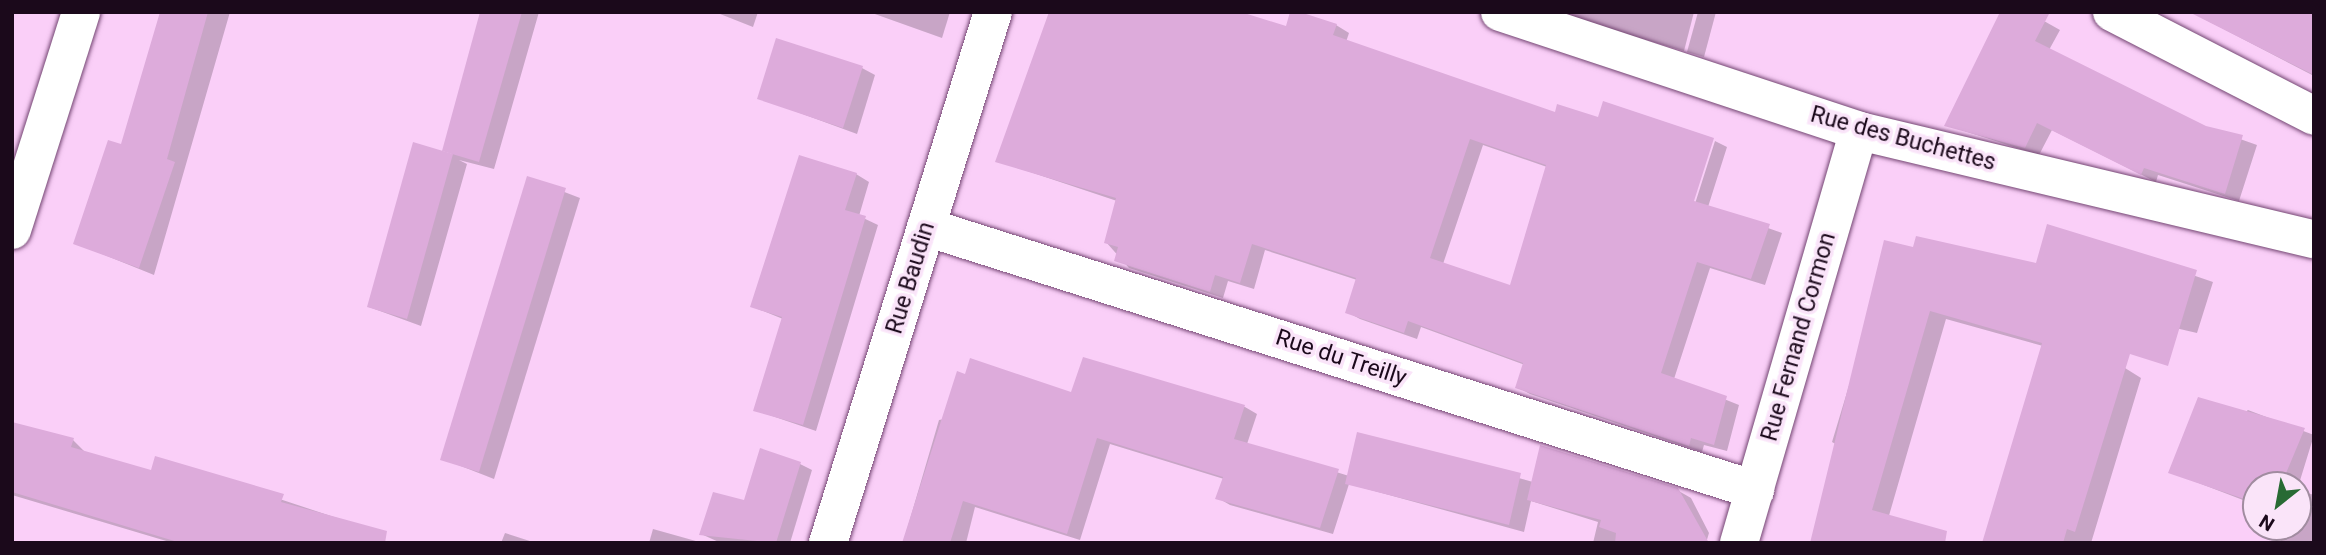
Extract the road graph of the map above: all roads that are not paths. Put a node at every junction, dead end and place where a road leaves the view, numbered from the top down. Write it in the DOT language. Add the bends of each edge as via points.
graph roads {
  1 [pos="81,12"];
  2 [pos="993,12"];
  3 [pos="1500,12"];
  4 [pos="2112,12"];
  5 [pos="2314,116"];
  6 [pos="1859,131"];
  7 [pos="926,227"];
  8 [pos="12,230"];
  9 [pos="2314,239"];
  10 [pos="1755,489"];
  11 [pos="828,543"];
  12 [pos="1739,543"];
  1 -- 8 [label="street"];
  2 -- 7 [label="street, Rue Baudin"];
  3 -- 6 [label="street, Rue des Buchettes"];
  4 -- 5 [label="street"];
  6 -- 9 [label="street, Rue des Buchettes"];
  6 -- 10 [label="street, Rue Fernand Cormon"];
  7 -- 10 [label="street, Rue du Treilly"];
  7 -- 11 [label="street, Rue Baudin"];
  10 -- 12 [label="street, Rue Fernand Cormon"];
}
